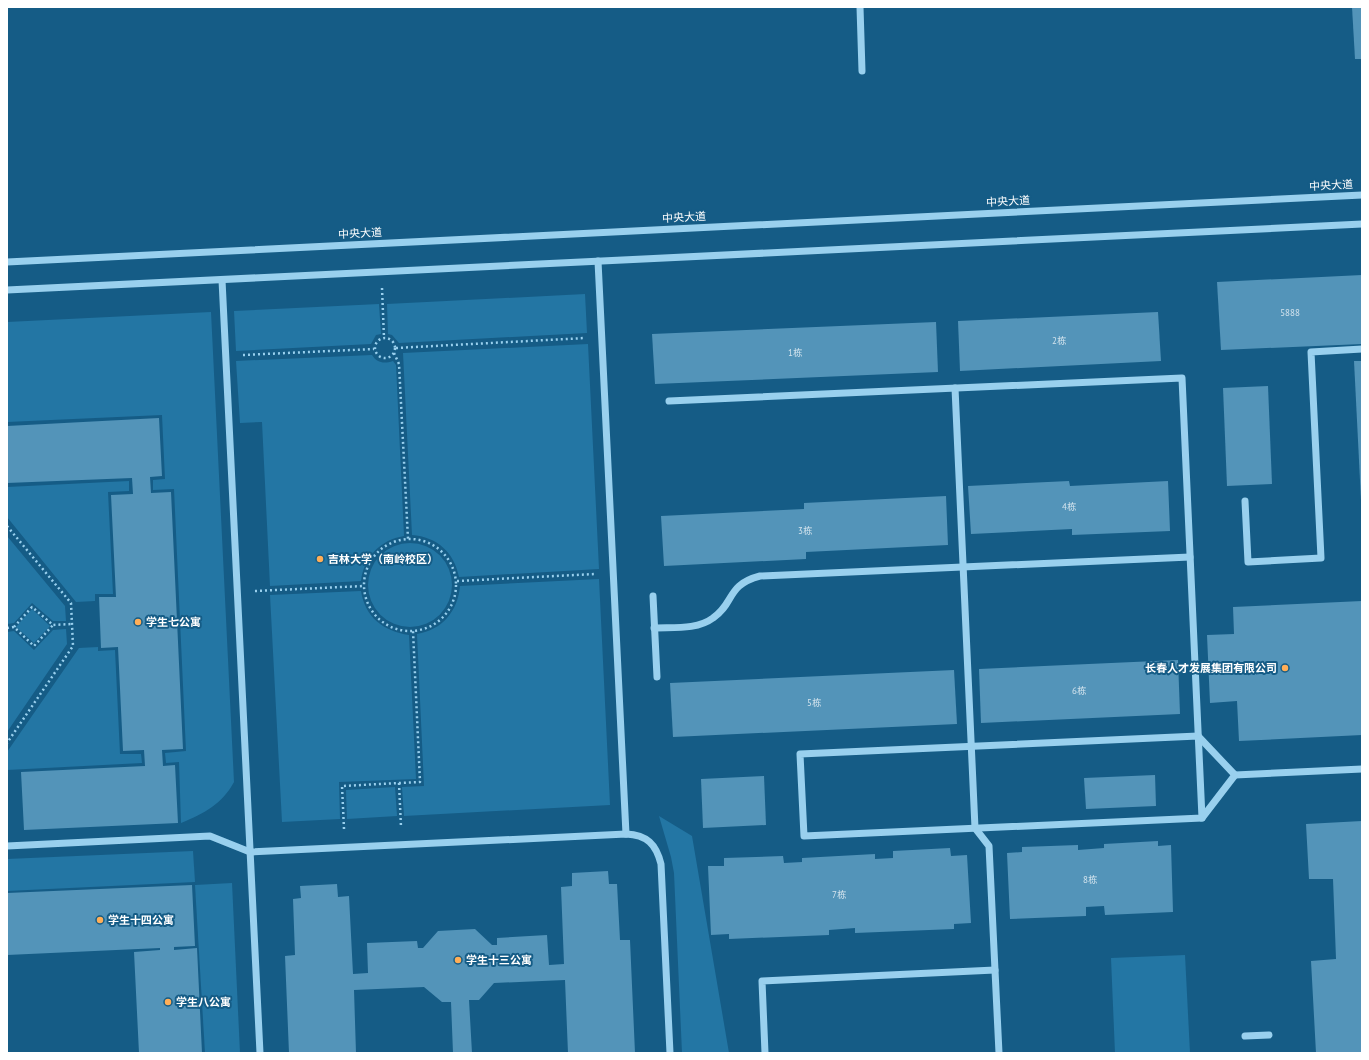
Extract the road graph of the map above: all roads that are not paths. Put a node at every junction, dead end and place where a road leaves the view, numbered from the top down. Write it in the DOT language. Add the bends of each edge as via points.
graph roads {
  1 [pos="860,7"];
  2 [pos="862,71"];
  3 [pos="1362,195"];
  4 [pos="1362,224"];
  5 [pos="598,261"];
  6 [pos="7,262"];
  7 [pos="222,280"];
  8 [pos="7,290"];
  9 [pos="1362,349"];
  10 [pos="955,388"];
  11 [pos="669,401"];
  12 [pos="1246,501"];
  13 [pos="1190,557"];
  14 [pos="963,567"];
  15 [pos="653,596"];
  16 [pos="654,628"];
  17 [pos="656,677"];
  18 [pos="1198,736"];
  19 [pos="971,747"];
  20 [pos="1362,769"];
  21 [pos="1235,775"];
  22 [pos="1202,818"];
  23 [pos="975,828"];
  24 [pos="626,834"];
  25 [pos="7,846"];
  26 [pos="250,852"];
  27 [pos="995,970"];
  28 [pos="1269,1035"];
  29 [pos="1245,1036"];
  30 [pos="260,1053"];
  31 [pos="670,1053"];
  32 [pos="765,1053"];
  33 [pos="999,1053"];
  1 -- 2 [label="lane"];
  3 -- 6 [label="lane, 中央大道"];
  4 -- 5 [label="lane"];
  5 -- 7 [label="lane"];
  5 -- 24 [label="lane"];
  7 -- 8 [label="lane"];
  7 -- 26 [label="lane"];
  9 -- 12 [label="lane" via="1310,352 1321,558 1248,562"];
  10 -- 11 [label="lane"];
  10 -- 13 [label="lane" via="1182,378"];
  10 -- 14 [label="lane"];
  13 -- 14 [label="lane"];
  13 -- 18 [label="lane"];
  14 -- 16 [label="lane" via="760,576 750,579 734,590 725,606 712,619 694,626"];
  14 -- 19 [label="lane"];
  15 -- 16 [label="lane"];
  16 -- 17 [label="lane"];
  18 -- 19 [label="lane"];
  18 -- 21 [label="lane"];
  18 -- 22 [label="lane"];
  19 -- 23 [label="lane"];
  19 -- 23 [label="lane" via="800,754 803,821 804,836"];
  20 -- 21 [label="lane"];
  21 -- 22 [label="lane"];
  22 -- 23 [label="lane"];
  23 -- 27 [label="lane" via="989,846"];
  24 -- 26 [label="lane"];
  24 -- 31 [label="lane" via="637,835 654,844 661,864"];
  25 -- 26 [label="lane" via="210,836"];
  26 -- 30 [label="lane"];
  27 -- 32 [label="lane" via="762,981"];
  27 -- 33 [label="lane"];
  28 -- 29 [label="lane"];
}
